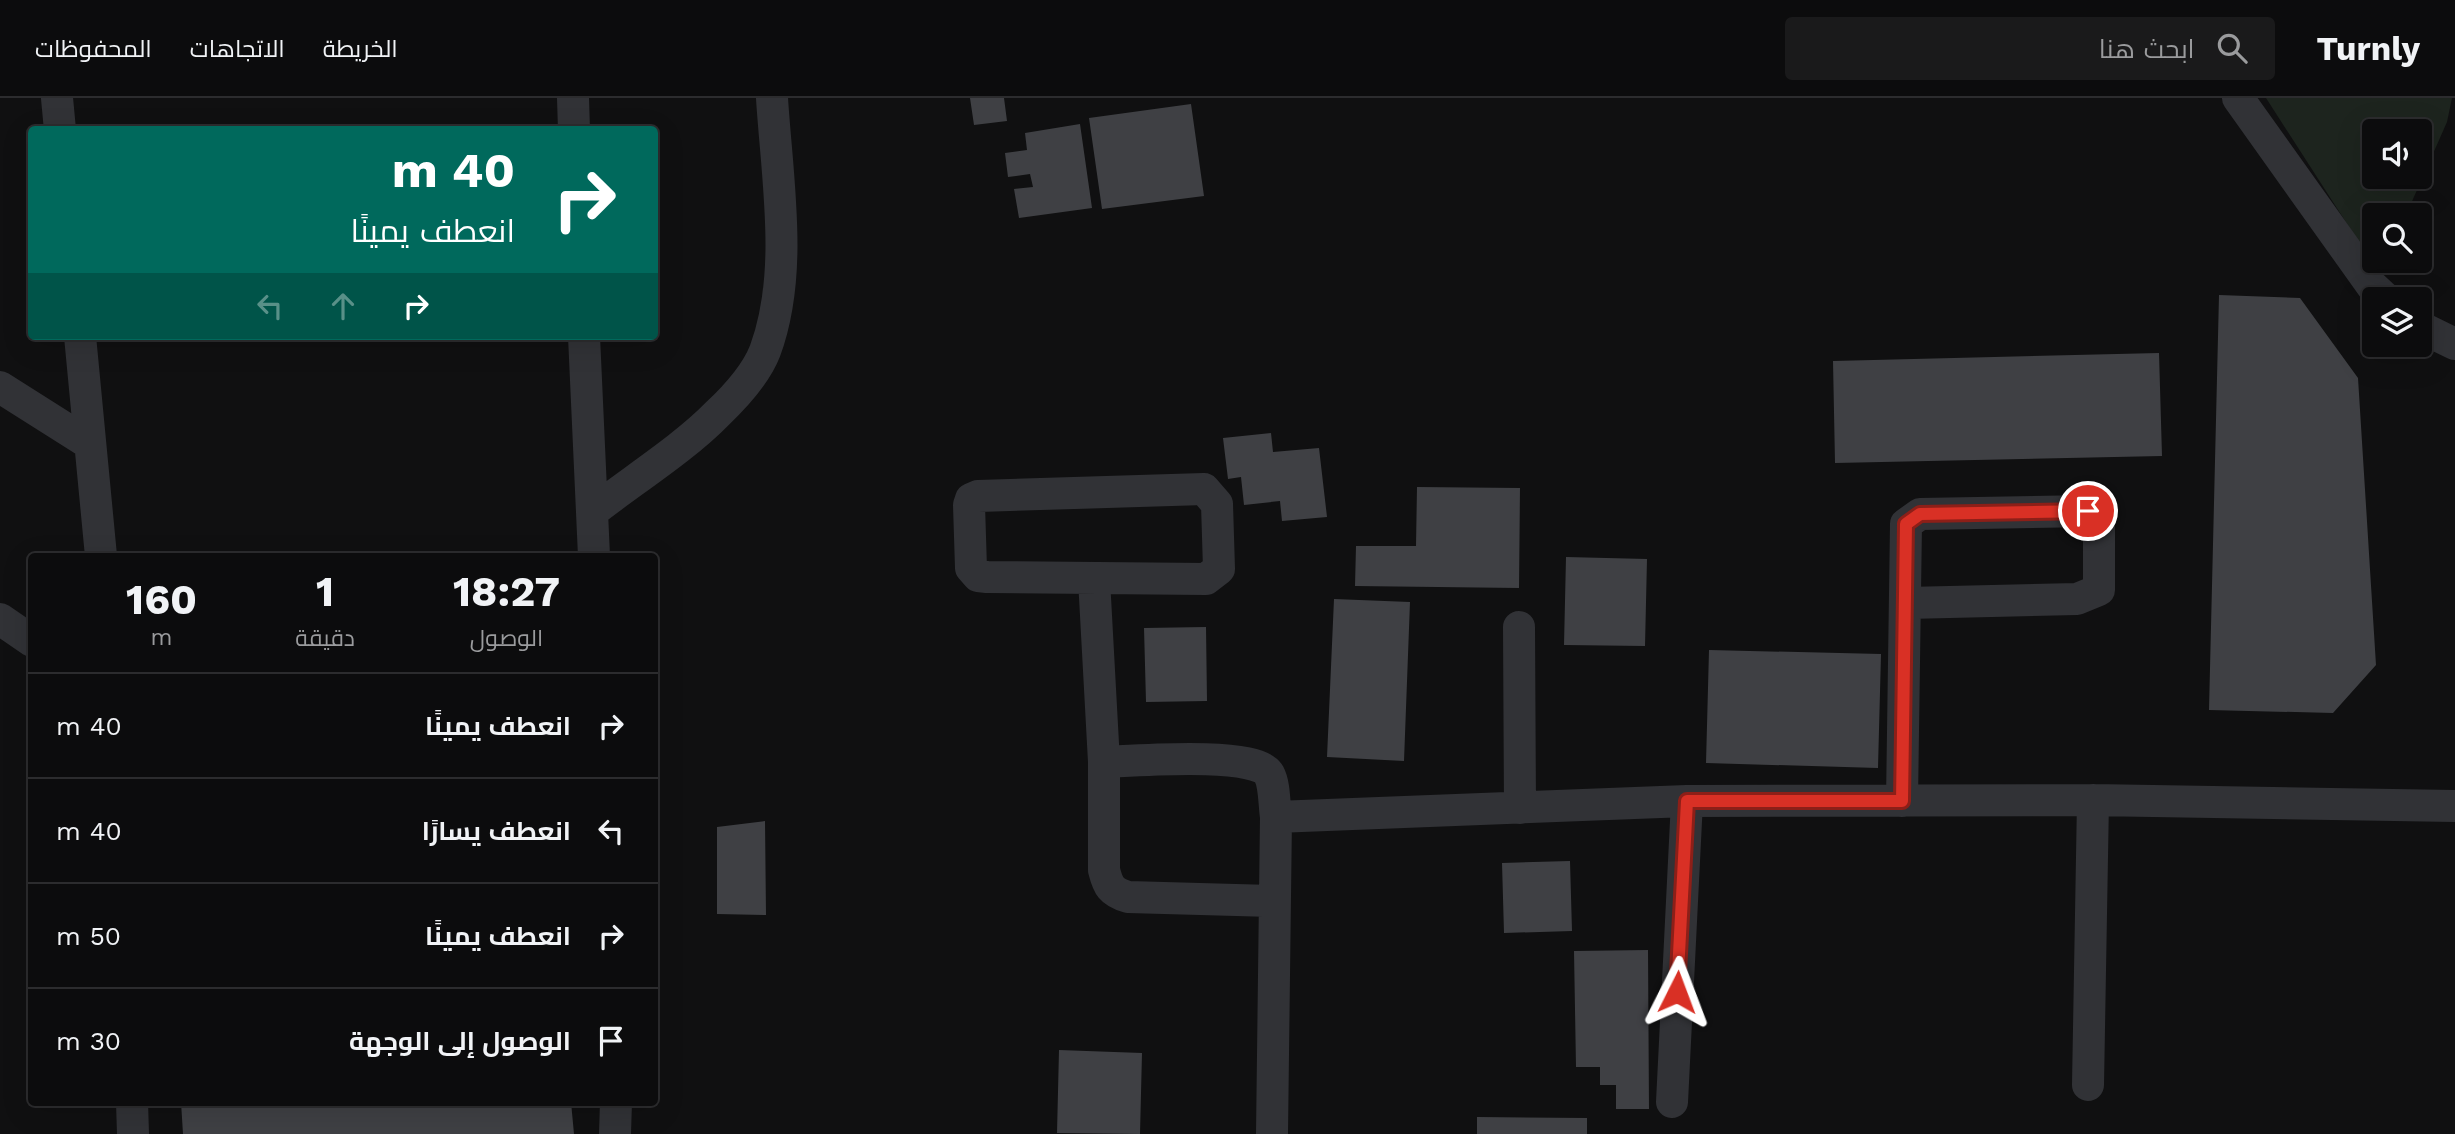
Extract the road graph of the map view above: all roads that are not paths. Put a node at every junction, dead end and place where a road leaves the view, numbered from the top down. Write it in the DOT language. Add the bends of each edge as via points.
graph roads {
  1 [pos="57,98"];
  2 [pos="573,98"];
  3 [pos="772,98"];
  4 [pos="2238,98"];
  5 [pos="60,126"];
  6 [pos="574,126"];
  7 [pos="2373,287"];
  8 [pos="2432,333"];
  9 [pos="80,340"];
  10 [pos="584,340"];
  11 [pos="2455,344"];
  12 [pos="0,387"];
  13 [pos="90,444"];
  14 [pos="592,512"];
  15 [pos="101,553"];
  16 [pos="594,553"];
  17 [pos="1094,579"];
  18 [pos="1907,603"];
  19 [pos="0,619"];
  20 [pos="1519,627"];
  21 [pos="28,638"];
  22 [pos="1104,762"];
  23 [pos="2093,800"];
  24 [pos="1687,801"];
  25 [pos="1902,801"];
  26 [pos="2455,806"];
  27 [pos="1520,808"];
  28 [pos="1276,817"];
  29 [pos="1274,901"];
  30 [pos="2088,1085"];
  31 [pos="1672,1102"];
  32 [pos="132,1106"];
  33 [pos="616,1106"];
  34 [pos="133,1134"];
  35 [pos="615,1134"];
  36 [pos="1272,1134"];
  1 -- 5 [label="street"];
  2 -- 6 [label="street"];
  3 -- 14 [label="street" via="781,265 774,321 764,353 716,415"];
  4 -- 7 [label="street"];
  8 -- 11 [label="street"];
  9 -- 13 [label="street"];
  10 -- 14 [label="street"];
  12 -- 13 [label="street"];
  13 -- 15 [label="street"];
  14 -- 16 [label="street"];
  17 -- 17 [label="street" via="978,576 971,568 971,499 1204,489 1213,495 1219,569 1206,579"];
  17 -- 22 [label="street"];
  18 -- 18 [label="street" via="2089,596 2099,590 2096,519 2088,511 1920,514 1906,524"];
  18 -- 25 [label="street"];
  19 -- 21 [label="street"];
  20 -- 27 [label="street"];
  22 -- 28 [label="street" via="1237,760 1261,765 1270,775"];
  22 -- 29 [label="street" via="1104,870 1108,886 1116,894"];
  23 -- 25 [label="street"];
  23 -- 26 [label="street"];
  23 -- 30 [label="street"];
  24 -- 25 [label="street"];
  24 -- 27 [label="street"];
  24 -- 31 [label="street"];
  27 -- 28 [label="street"];
  28 -- 29 [label="street"];
  29 -- 36 [label="street"];
  32 -- 34 [label="street"];
  33 -- 35 [label="street"];
}
